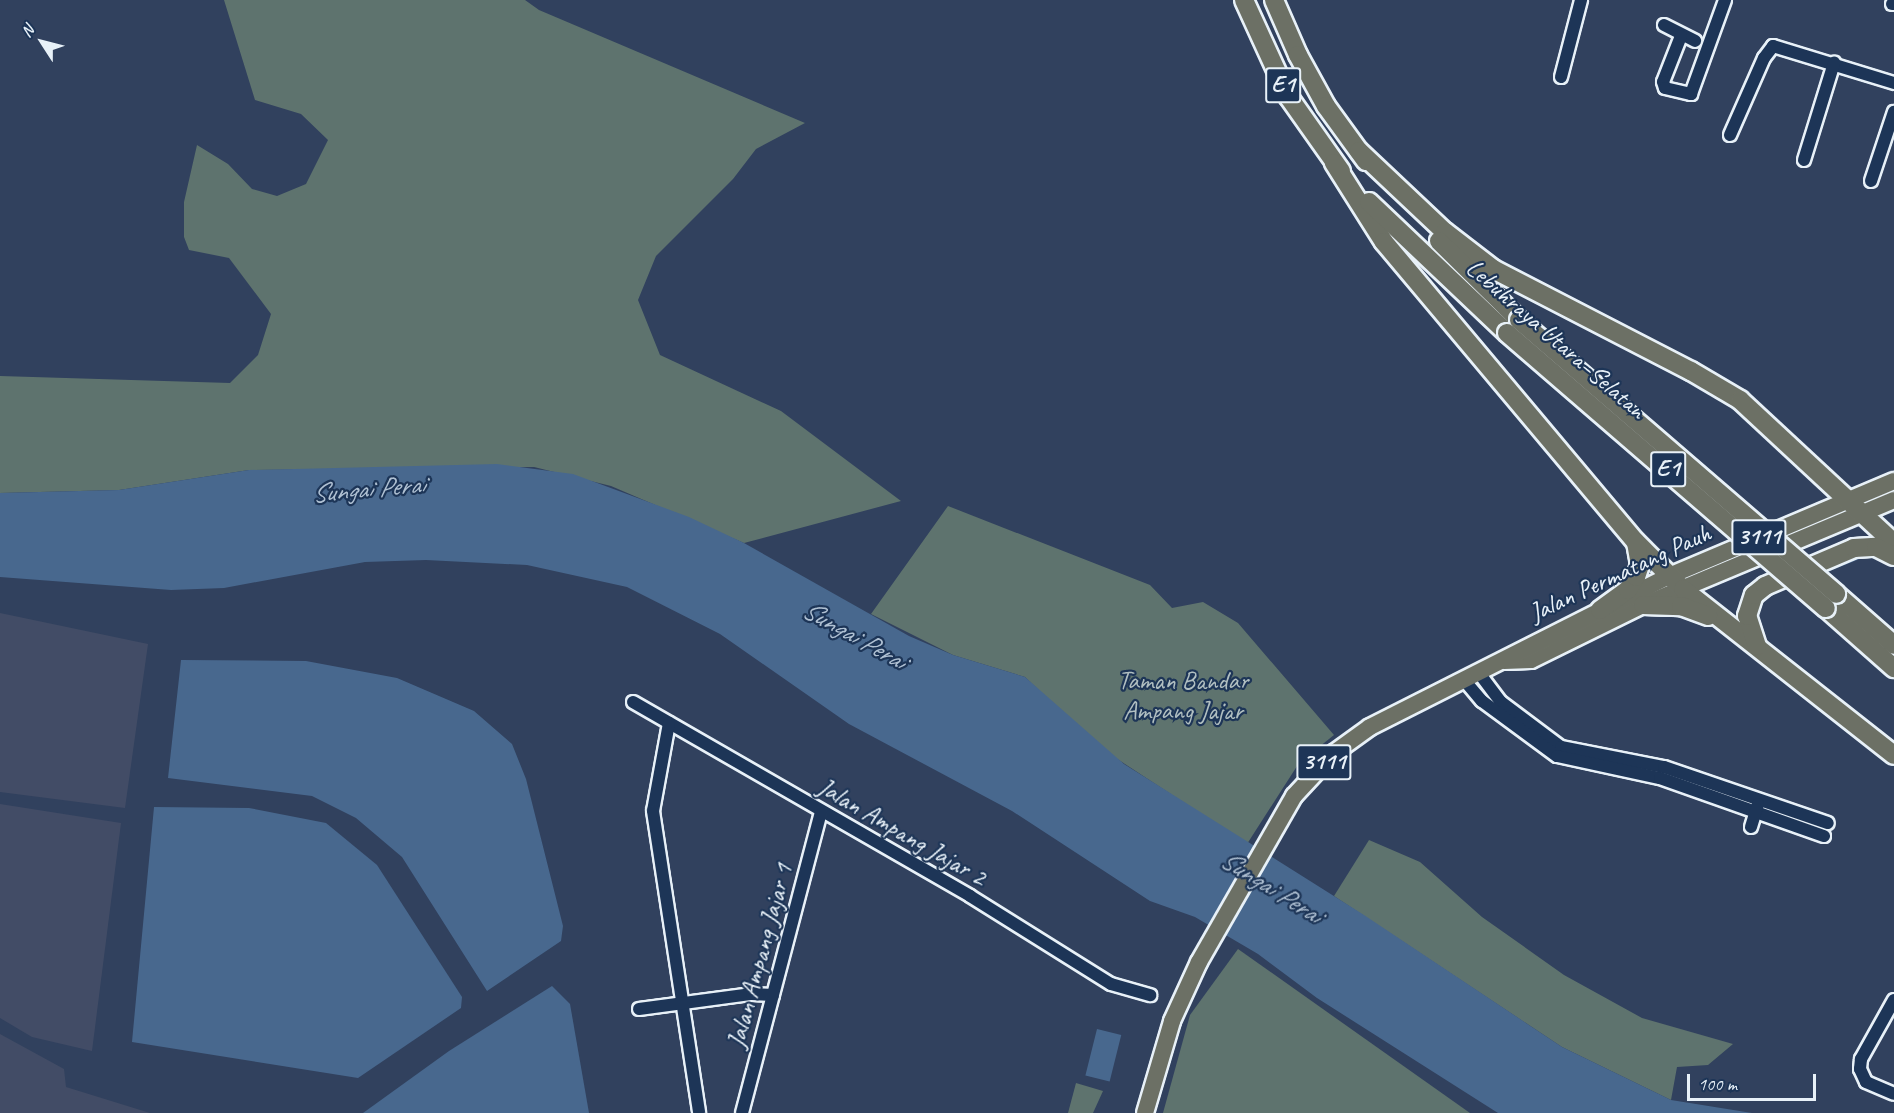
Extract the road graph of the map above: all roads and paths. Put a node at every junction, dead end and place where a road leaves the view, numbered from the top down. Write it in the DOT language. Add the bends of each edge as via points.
graph roads {
  1 [pos="1244,0"];
  2 [pos="1274,0"];
  3 [pos="1581,0"];
  4 [pos="1725,0"];
  5 [pos="1664,25"];
  6 [pos="1681,36"];
  7 [pos="1695,41"];
  8 [pos="1834,63"];
  9 [pos="1561,77"];
  10 [pos="1894,83"];
  11 [pos="1894,112"];
  12 [pos="1730,135"];
  13 [pos="1359,151"];
  14 [pos="1804,160"];
  15 [pos="1334,163"];
  16 [pos="1871,181"];
  17 [pos="1513,327"];
  18 [pos="1894,481"];
  19 [pos="1850,499"];
  20 [pos="1894,500"];
  21 [pos="1865,513"];
  22 [pos="1636,542"];
  23 [pos="1894,543"];
  24 [pos="1894,556"];
  25 [pos="1669,576"];
  26 [pos="1683,589"];
  27 [pos="1831,601"];
  28 [pos="1642,605"];
  29 [pos="1600,610"];
  30 [pos="1724,621"];
  31 [pos="1894,645"];
  32 [pos="1758,647"];
  33 [pos="1504,661"];
  34 [pos="1894,668"];
  35 [pos="1472,677"];
  36 [pos="633,702"];
  37 [pos="669,723"];
  38 [pos="1894,755"];
  39 [pos="1662,773"];
  40 [pos="1760,798"];
  41 [pos="821,811"];
  42 [pos="1755,812"];
  43 [pos="1751,826"];
  44 [pos="773,994"];
  45 [pos="1150,995"];
  46 [pos="1894,1000"];
  47 [pos="684,1003"];
  48 [pos="639,1009"];
  49 [pos="1894,1094"];
  50 [pos="699,1113"];
  51 [pos="742,1113"];
  52 [pos="1145,1113"];
  1 -- 15 [label="highway, Lebuhraya Utara–Selatan / E1" via="1288,96"];
  2 -- 13 [label="highway, Lebuhraya Utara–Selatan / E1" via="1298,55"];
  3 -- 9 [label="street"];
  4 -- 6 [label="street" via="1691,94 1665,88 1663,82"];
  5 -- 6 [label="street"];
  6 -- 7 [label="street"];
  8 -- 10 [label="street"];
  8 -- 12 [label="street" via="1773,46"];
  8 -- 14 [label="street"];
  11 -- 16 [label="street"];
  13 -- 17 [label="highway, Lebuhraya Utara–Selatan / E1" via="1404,207"];
  13 -- 19 [label="highway" via="1444,232 1493,269 1719,387 1761,416"];
  15 -- 17 [label="highway, Lebuhraya Utara–Selatan / E1" via="1386,222"];
  15 -- 22 [label="highway" via="1384,242"];
  17 -- 27 [label="highway, Lebuhraya Utara–Selatan / E1, bridge"];
  18 -- 19 [label="main road, Jalan Permatang Pauh / 3111"];
  19 -- 21 [label="highway"];
  19 -- 25 [label="main road, Jalan Permatang Pauh / 3111"];
  20 -- 21 [label="main road, Jalan Permatang Pauh / 3111"];
  21 -- 23 [label="highway"];
  21 -- 26 [label="main road, Jalan Permatang Pauh / 3111"];
  22 -- 25 [label="highway"];
  22 -- 29 [label="highway" via="1641,565 1636,577 1628,590"];
  24 -- 32 [label="highway" via="1876,547 1854,548 1759,590 1750,601 1747,616"];
  25 -- 26 [label="highway"];
  25 -- 29 [label="main road, Jalan Permatang Pauh / 3111"];
  26 -- 28 [label="main road, Jalan Permatang Pauh / 3111"];
  26 -- 30 [label="highway"];
  27 -- 31 [label="highway, Lebuhraya Utara–Selatan / E1"];
  27 -- 34 [label="highway, Lebuhraya Utara–Selatan / E1"];
  28 -- 30 [label="highway" via="1681,606"];
  28 -- 33 [label="main road, Jalan Permatang Pauh / 3111" via="1531,660"];
  29 -- 33 [label="main road, Jalan Permatang Pauh / 3111" via="1523,646"];
  30 -- 32 [label="highway"];
  32 -- 38 [label="highway"];
  33 -- 35 [label="main road, Jalan Permatang Pauh / 3111"];
  35 -- 39 [label="street" via="1561,747"];
  35 -- 52 [label="main road, Jalan Permatang Pauh / 3111" via="1370,727 1334,753 1294,796 1263,845 1181,998"];
  36 -- 37 [label="street, Jalan Ampang Jajar 2"];
  37 -- 41 [label="street, Jalan Ampang Jajar 2"];
  37 -- 47 [label="street" via="653,811"];
  39 -- 40 [label="street"];
  39 -- 42 [label="street"];
  40 -- 42 [label="street"];
  40 -- 42 [label="street" via="1826,830"];
  41 -- 44 [label="street, Jalan Ampang Jajar 1"];
  41 -- 45 [label="street, Jalan Ampang Jajar 2" via="1111,984"];
  42 -- 43 [label="street"];
  44 -- 47 [label="street"];
  44 -- 51 [label="street, Jalan Ampang Jajar 1"];
  46 -- 49 [label="street" via="1861,1059 1860,1069 1866,1082"];
  47 -- 48 [label="street"];
  47 -- 50 [label="street"];
}
